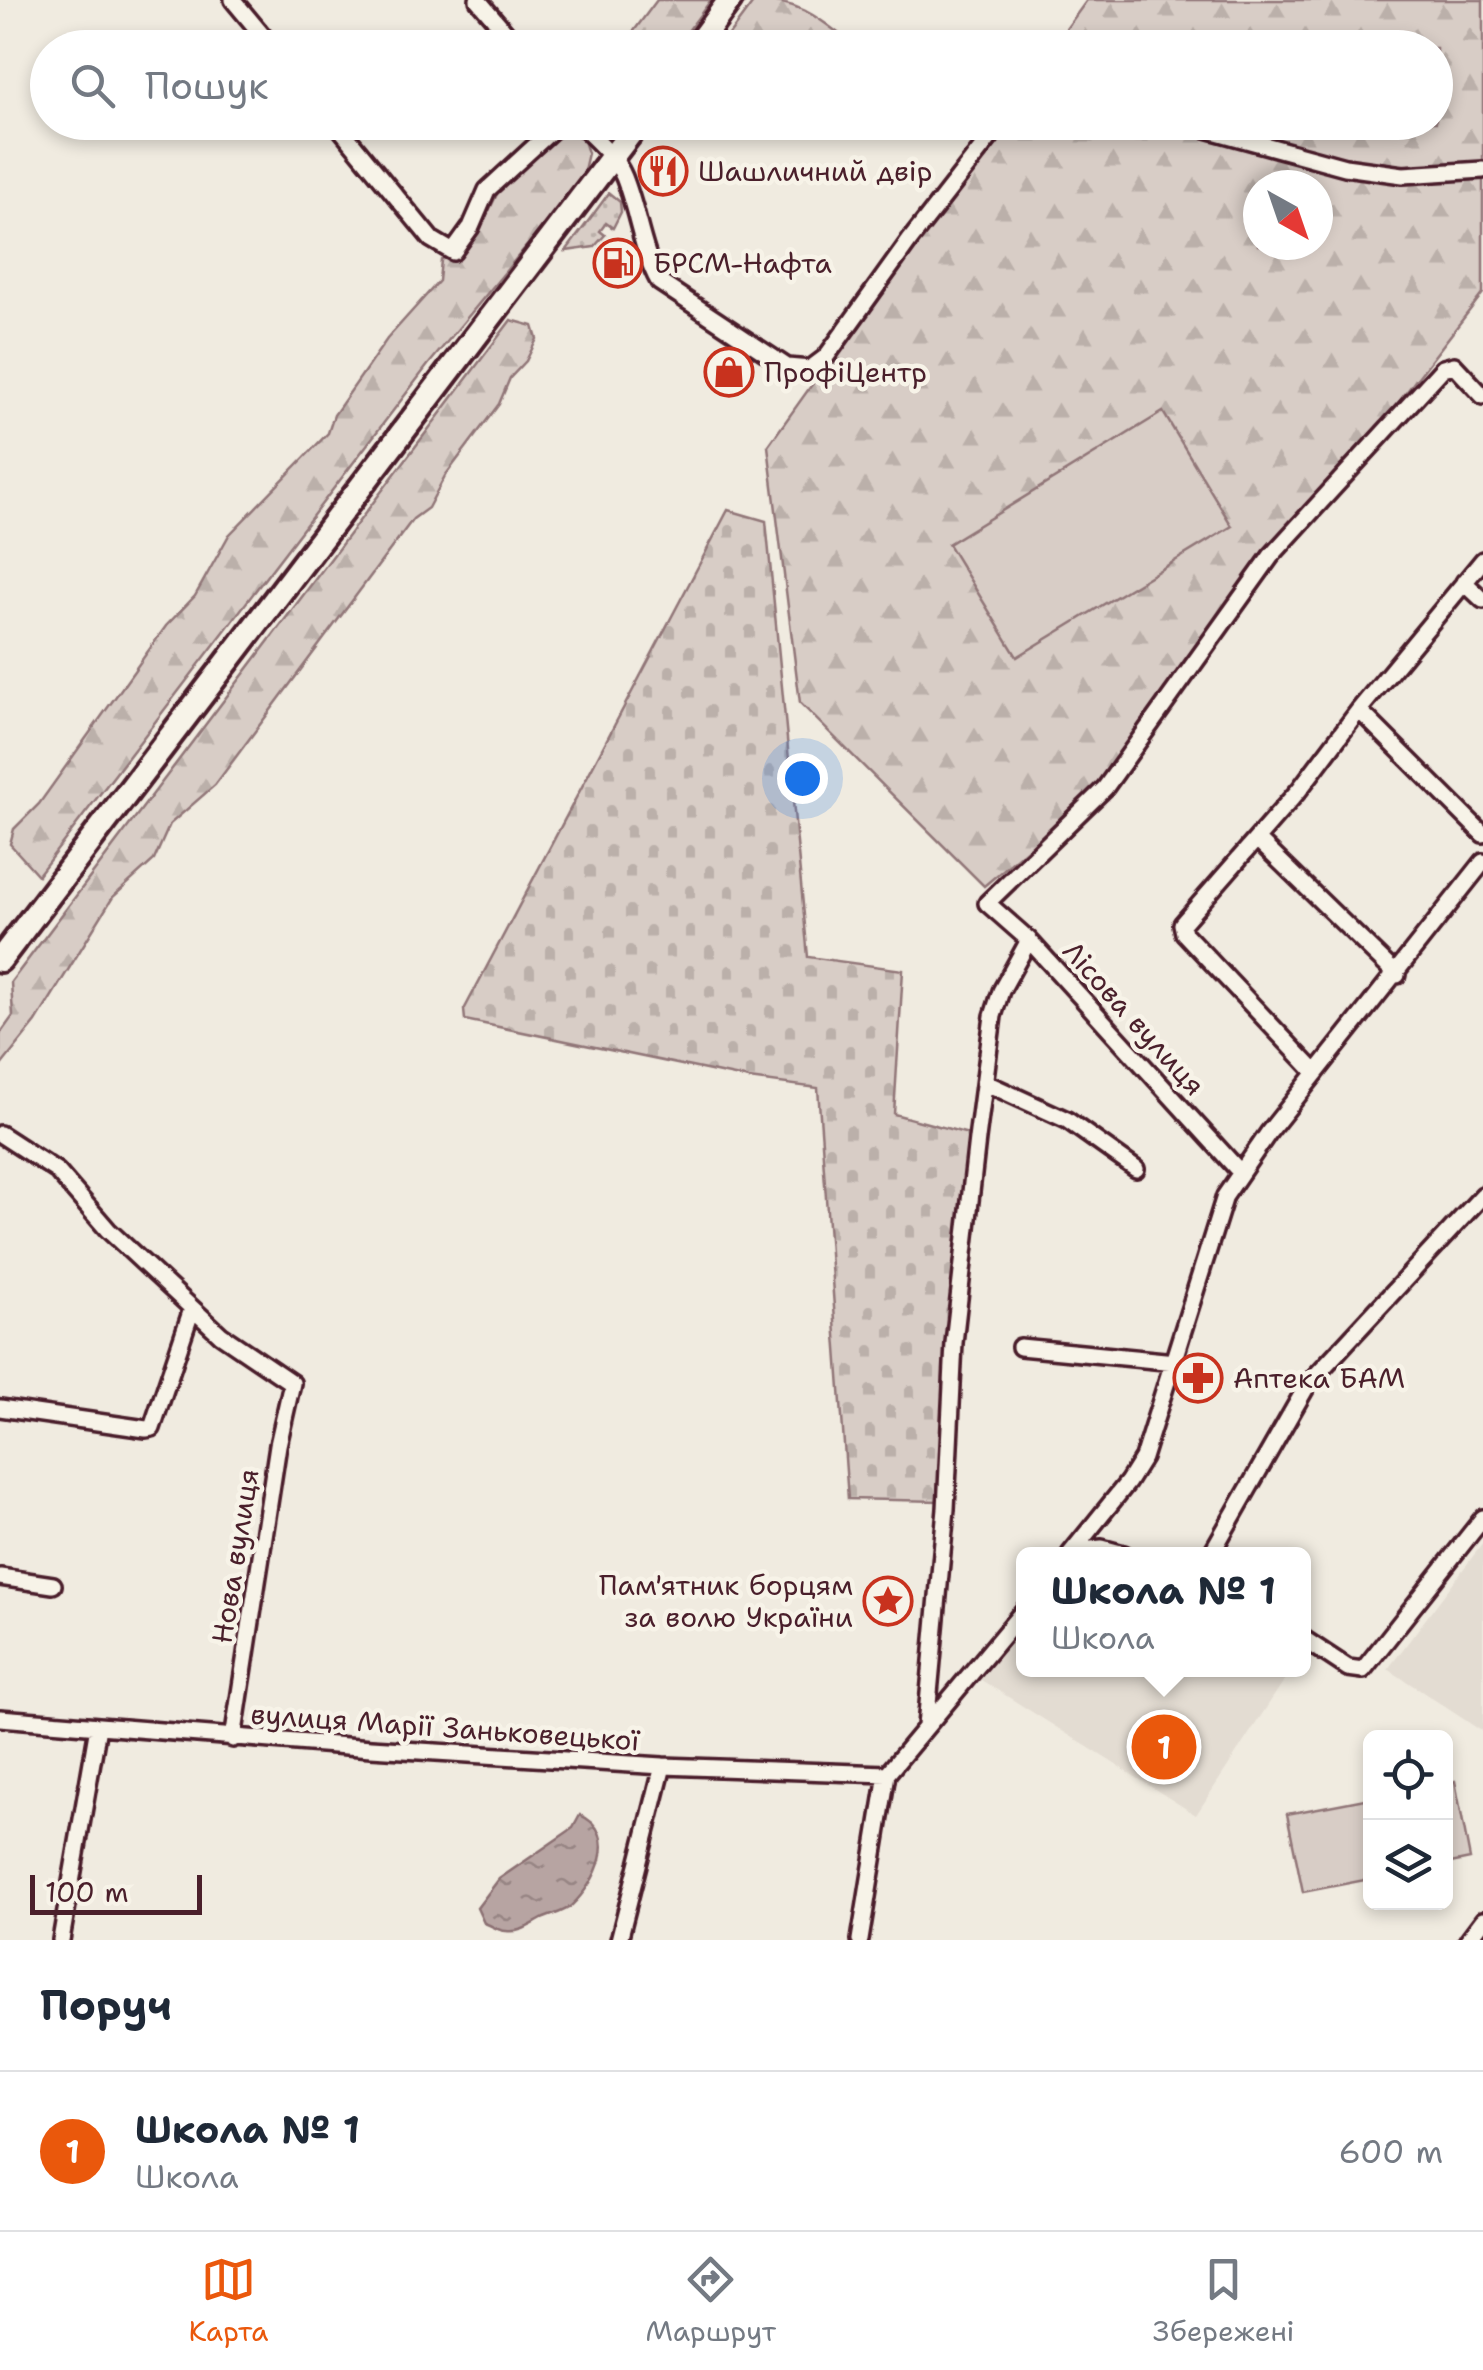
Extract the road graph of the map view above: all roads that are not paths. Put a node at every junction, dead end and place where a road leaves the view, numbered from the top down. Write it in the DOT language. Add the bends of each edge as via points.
graph roads {
  1 [pos="233,0"];
  2 [pos="478,0"];
  3 [pos="730,0"];
  4 [pos="258,30"];
  5 [pos="504,30"];
  6 [pos="708,30"];
  7 [pos="350,140"];
  8 [pos="542,140"];
  9 [pos="595,140"];
  10 [pos="625,140"];
  11 [pos="988,140"];
  12 [pos="1246,140"];
  13 [pos="612,158"];
  14 [pos="1483,170"];
  15 [pos="1483,396"];
  16 [pos="1483,560"];
  17 [pos="1464,582"];
  18 [pos="1483,600"];
  19 [pos="1359,710"];
  20 [pos="1483,834"];
  21 [pos="1258,840"];
  22 [pos="1483,862"];
  23 [pos="1029,940"];
  24 [pos="0,960"];
  25 [pos="1396,976"];
  26 [pos="1316,1073"];
  27 [pos="986,1083"];
  28 [pos="0,1134"];
  29 [pos="1136,1169"];
  30 [pos="1240,1172"];
  31 [pos="1483,1195"];
  32 [pos="192,1309"];
  33 [pos="1020,1347"];
  34 [pos="1175,1362"];
  35 [pos="0,1408"];
  36 [pos="1483,1518"];
  37 [pos="1077,1547"];
  38 [pos="1216,1547"];
  39 [pos="0,1577"];
  40 [pos="53,1584"];
  41 [pos="1016,1619"];
  42 [pos="1311,1644"];
  43 [pos="0,1718"];
  44 [pos="926,1726"];
  45 [pos="98,1727"];
  46 [pos="232,1739"];
  47 [pos="663,1766"];
  48 [pos="887,1774"];
  49 [pos="1483,1920"];
  50 [pos="865,1939"];
  51 [pos="61,1940"];
  52 [pos="619,1940"];
  53 [pos="1468,1940"];
  1 -- 4 [label="street"];
  2 -- 5 [label="street"];
  3 -- 6 [label="highway"];
  7 -- 8 [label="street" via="431,239 453,252 488,190"];
  9 -- 13 [label="street"];
  10 -- 13 [label="highway"];
  11 -- 13 [label="street" via="826,357 810,369 788,366 659,282"];
  12 -- 14 [label="street" via="1403,176"];
  13 -- 24 [label="highway"];
  15 -- 23 [label="street, Лісова вулиця" via="1454,365 1443,368 1270,556 1105,788 987,903"];
  16 -- 17 [label="street"];
  17 -- 18 [label="street"];
  17 -- 19 [label="street"];
  19 -- 20 [label="street"];
  19 -- 21 [label="street"];
  21 -- 25 [label="street"];
  21 -- 26 [label="street" via="1187,915 1182,929"];
  22 -- 25 [label="street"];
  23 -- 27 [label="street" via="993,1016"];
  23 -- 30 [label="street, Лісова вулиця"];
  25 -- 26 [label="street"];
  26 -- 30 [label="street"];
  27 -- 29 [label="street" via="1067,1120"];
  27 -- 44 [label="street" via="954,1343"];
  28 -- 32 [label="street" via="57,1171"];
  30 -- 34 [label="street" via="1213,1230"];
  31 -- 38 [label="street" via="1308,1384"];
  32 -- 35 [label="street" via="152,1428"];
  32 -- 46 [label="street, Нова вулиця" via="292,1383"];
  33 -- 34 [label="street"];
  34 -- 37 [label="street" via="1143,1458"];
  36 -- 42 [label="street" via="1363,1670 1348,1668"];
  39 -- 40 [label="street"];
  41 -- 44 [label="street"];
  43 -- 45 [label="street, вулиця Марії Заньковецької"];
  44 -- 48 [label="street"];
  45 -- 46 [label="street, вулиця Марії Заньковецької"];
  45 -- 51 [label="street"];
  46 -- 47 [label="street, вулиця Марії Заньковецької"];
  47 -- 48 [label="street, вулиця Марії Заньковецької"];
  47 -- 52 [label="street"];
  48 -- 50 [label="street"];
  49 -- 53 [label="street"];
}
